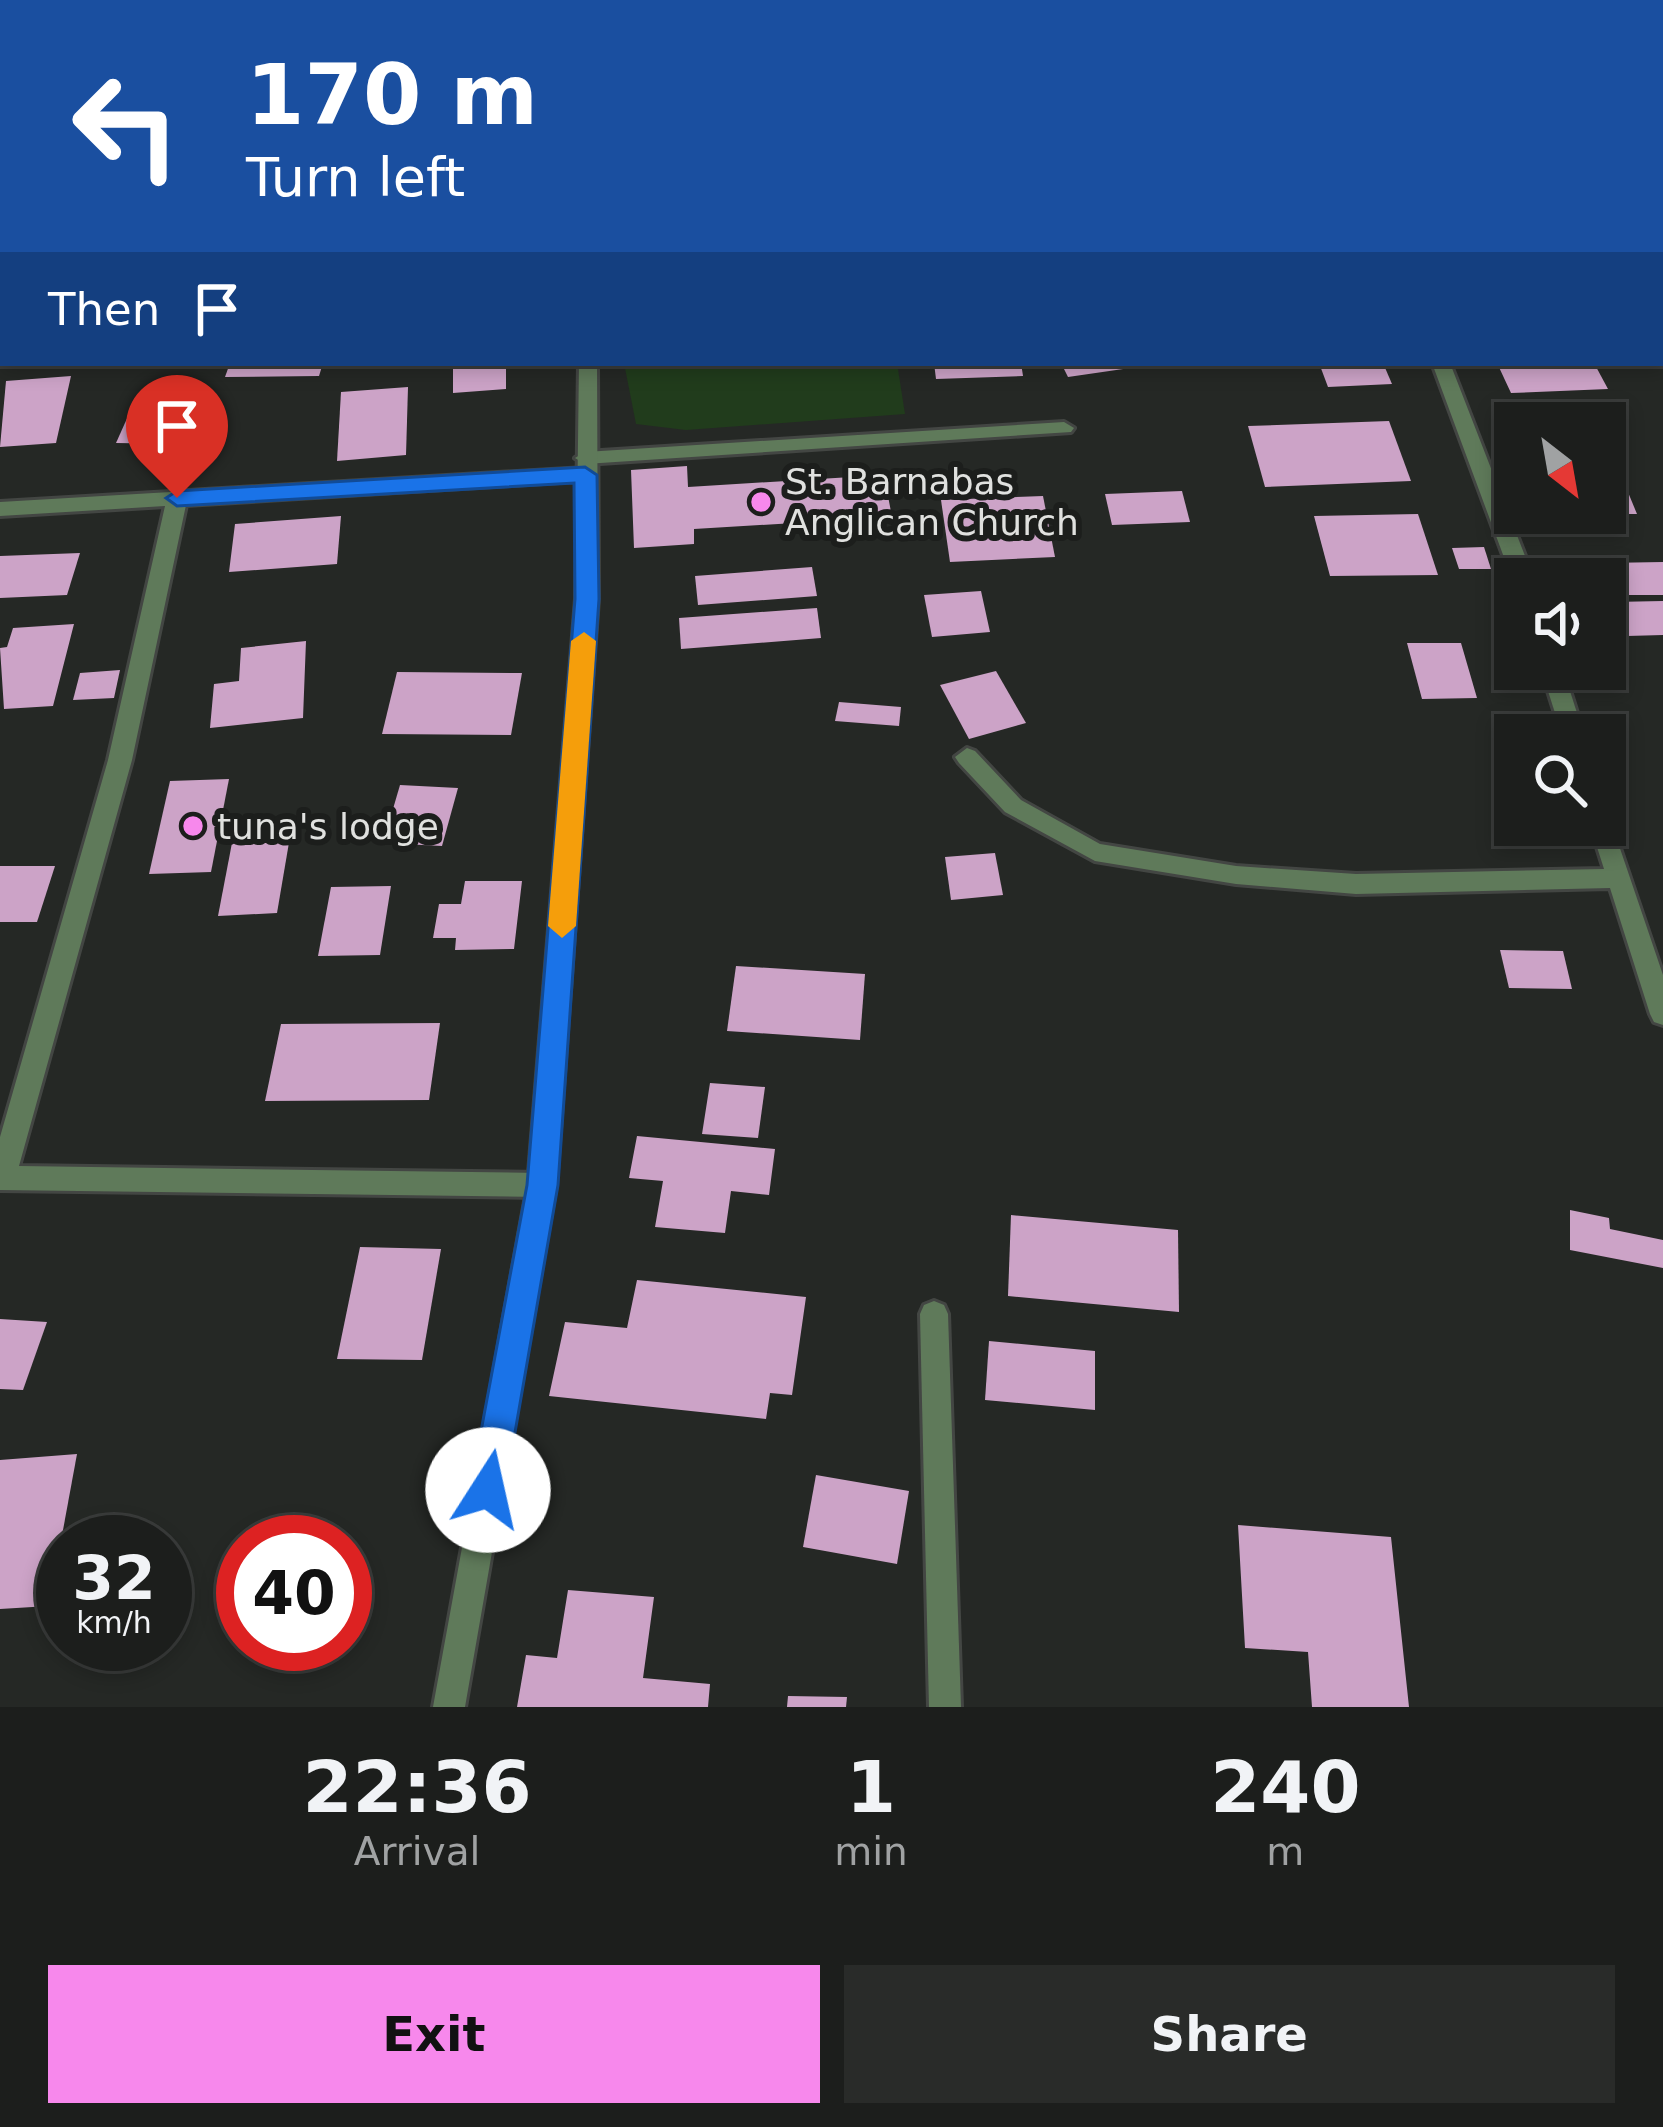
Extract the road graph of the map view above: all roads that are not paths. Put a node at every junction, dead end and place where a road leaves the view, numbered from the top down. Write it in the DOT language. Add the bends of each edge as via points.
graph roads {
  1 [pos="588,366"];
  2 [pos="1442,366"];
  3 [pos="1064,428"];
  4 [pos="585,466"];
  5 [pos="177,498"];
  6 [pos="0,508"];
  7 [pos="1515,558"];
  8 [pos="967,757"];
  9 [pos="1609,846"];
  10 [pos="1619,878"];
  11 [pos="1663,1014"];
  12 [pos="1,1178"];
  13 [pos="542,1185"];
  14 [pos="934,1315"];
  15 [pos="449,1707"];
  16 [pos="945,1707"];
  1 -- 4 [label="street"];
  2 -- 7 [label="street"];
  3 -- 4 [label="street"];
  4 -- 5 [label="street"];
  4 -- 13 [label="street" via="587,599"];
  5 -- 6 [label="street"];
  5 -- 12 [label="street" via="120,760"];
  8 -- 10 [label="street" via="1013,806 1095,852 1356,884"];
  9 -- 10 [label="street"];
  10 -- 11 [label="street"];
  12 -- 13 [label="street"];
  13 -- 15 [label="street"];
  14 -- 16 [label="street"];
}
